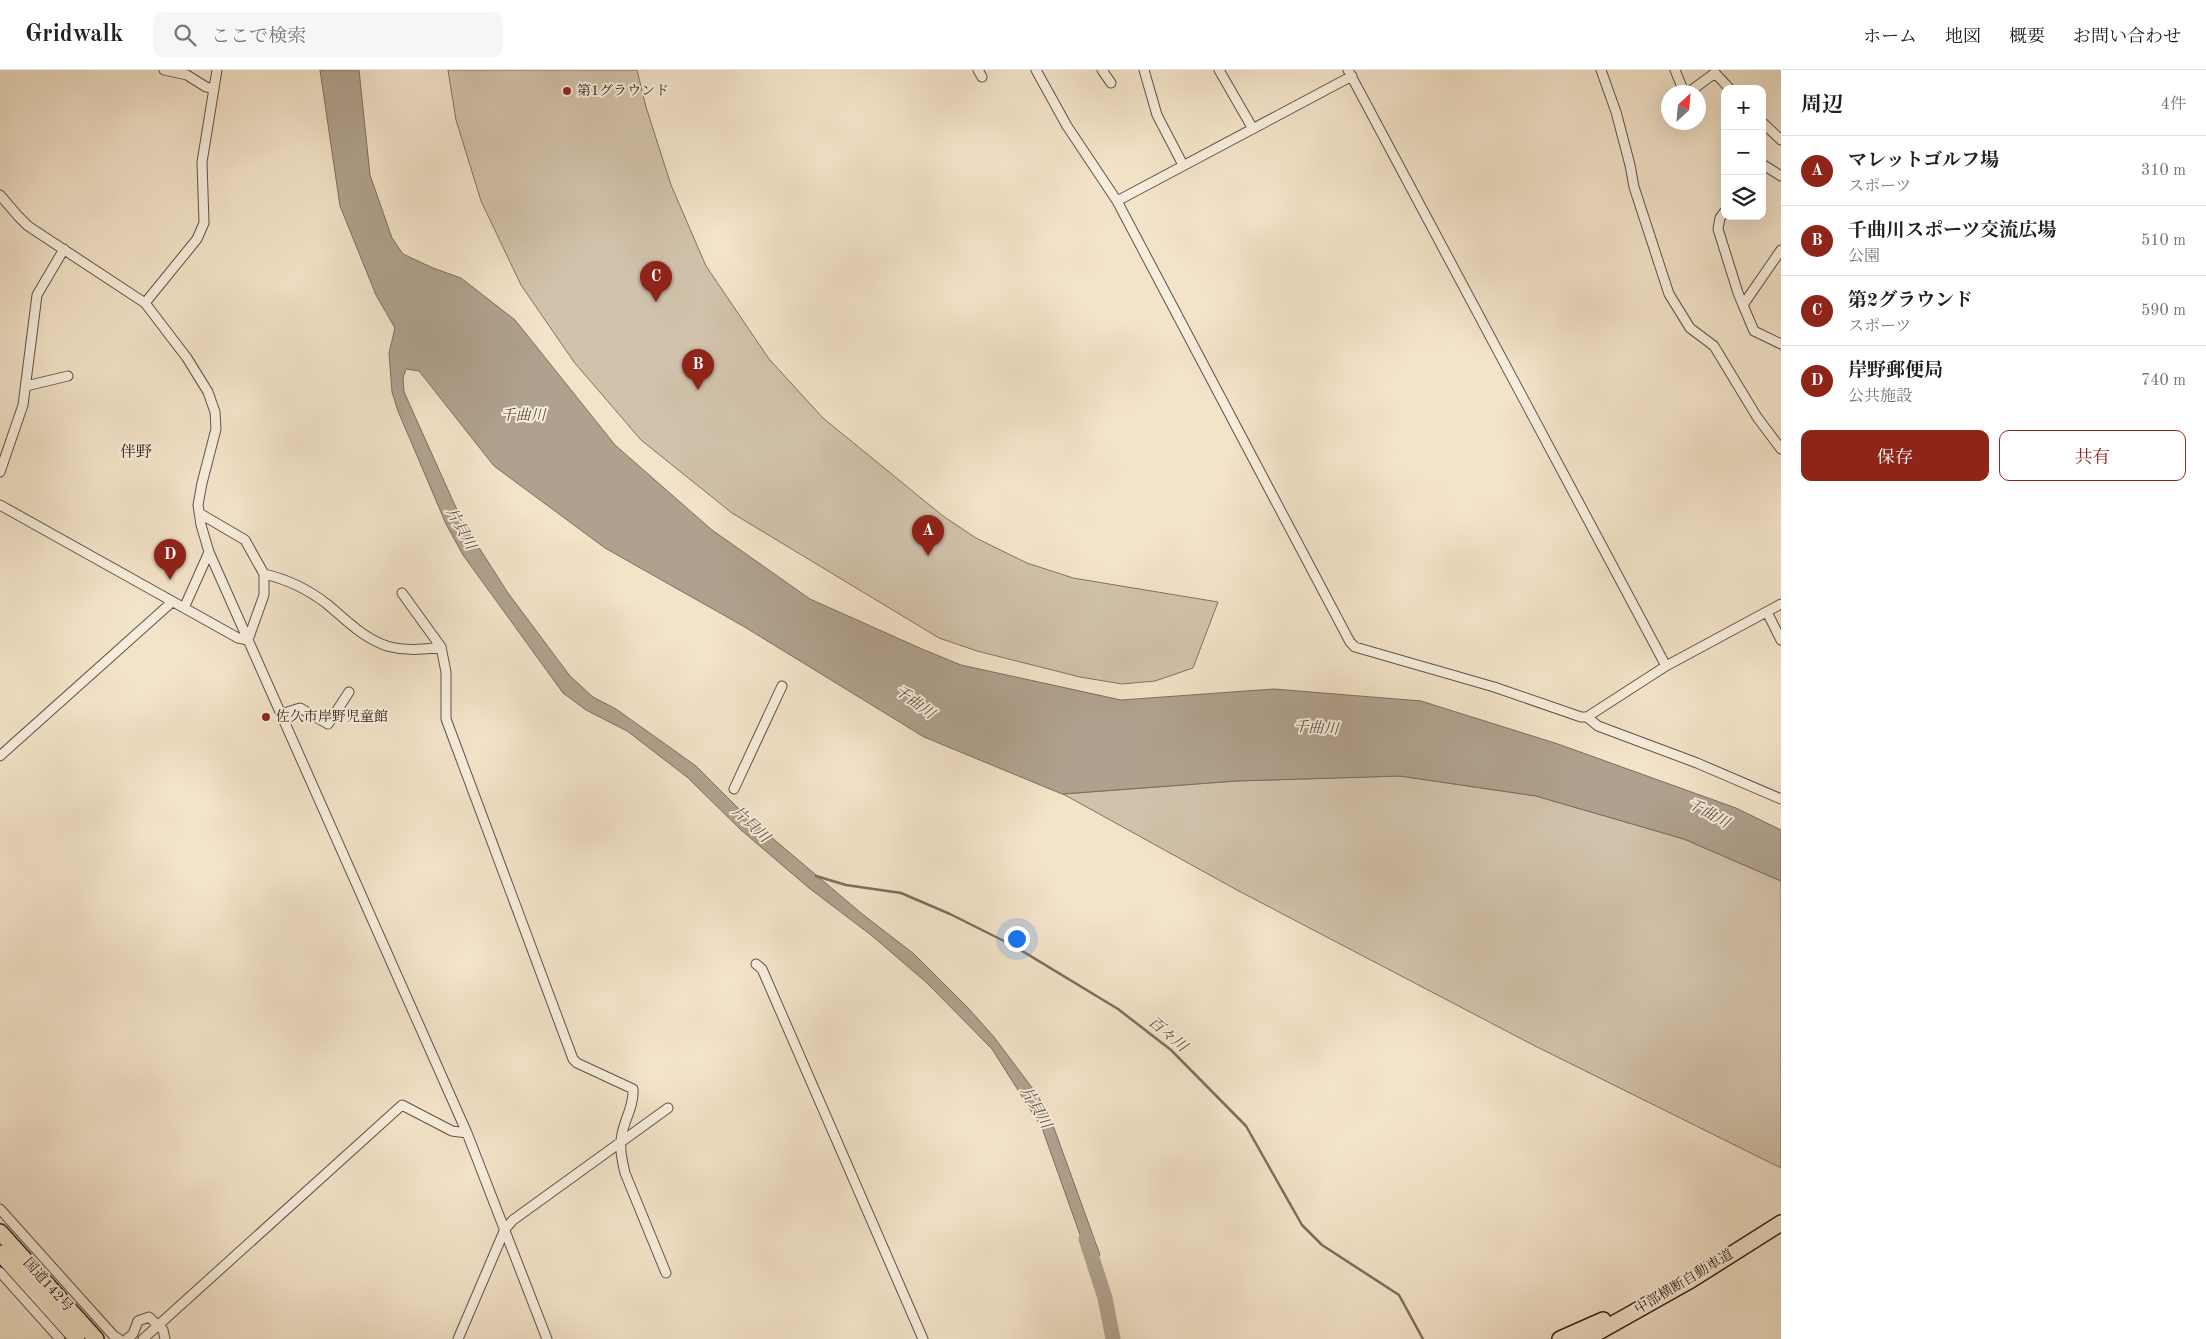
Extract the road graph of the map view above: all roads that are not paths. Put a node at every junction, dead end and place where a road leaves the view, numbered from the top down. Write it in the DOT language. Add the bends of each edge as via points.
graph roads {
  1 [pos="164,70"];
  2 [pos="216,70"];
  3 [pos="1036,70"];
  4 [pos="1102,70"];
  5 [pos="1144,70"];
  6 [pos="1219,70"];
  7 [pos="1602,70"];
  8 [pos="1675,70"];
  9 [pos="1350,73"];
  10 [pos="1111,82"];
  11 [pos="1681,85"];
  12 [pos="1698,85"];
  13 [pos="1726,85"];
  14 [pos="214,89"];
  15 [pos="1766,126"];
  16 [pos="1253,128"];
  17 [pos="1781,140"];
  18 [pos="1183,165"];
  19 [pos="1766,167"];
  20 [pos="1781,176"];
  21 [pos="0,194"];
  22 [pos="1117,201"];
  23 [pos="1721,217"];
  24 [pos="64,249"];
  25 [pos="1781,250"];
  26 [pos="145,303"];
  27 [pos="1743,305"];
  28 [pos="1781,344"];
  29 [pos="68,376"];
  30 [pos="26,386"];
  31 [pos="1781,449"];
  32 [pos="0,472"];
  33 [pos="0,505"];
  34 [pos="199,513"];
  35 [pos="209,552"];
  36 [pos="264,574"];
  37 [pos="402,593"];
  38 [pos="172,602"];
  39 [pos="1781,604"];
  40 [pos="184,608"];
  41 [pos="1767,612"];
  42 [pos="248,640"];
  43 [pos="1781,640"];
  44 [pos="441,647"];
  45 [pos="1666,666"];
  46 [pos="782,686"];
  47 [pos="349,692"];
  48 [pos="281,714"];
  49 [pos="1587,717"];
  50 [pos="0,756"];
  51 [pos="734,789"];
  52 [pos="1781,799"];
  53 [pos="756,964"];
  54 [pos="668,1108"];
  55 [pos="467,1133"];
  56 [pos="620,1144"];
  57 [pos="0,1209"];
  58 [pos="1778,1224"];
  59 [pos="505,1229"];
  60 [pos="0,1232"];
  61 [pos="0,1253"];
  62 [pos="0,1272"];
  63 [pos="666,1273"];
  64 [pos="1691,1280"];
  65 [pos="159,1325"];
  66 [pos="60,1339"];
  67 [pos="77,1339"];
  68 [pos="96,1339"];
  69 [pos="119,1339"];
  70 [pos="127,1339"];
  71 [pos="143,1339"];
  72 [pos="165,1339"];
  73 [pos="458,1339"];
  74 [pos="548,1339"];
  75 [pos="923,1339"];
  76 [pos="1560,1339"];
  77 [pos="1586,1339"];
  78 [pos="1607,1339"];
  1 -- 14 [label="street" via="187,75"];
  2 -- 14 [label="street"];
  3 -- 22 [label="street" via="1067,126"];
  4 -- 10 [label="street"];
  5 -- 18 [label="street" via="1157,115"];
  6 -- 16 [label="street"];
  7 -- 31 [label="street" via="1634,187 1669,294 1690,328 1714,346 1757,417"];
  8 -- 11 [label="street"];
  9 -- 16 [label="street"];
  9 -- 45 [label="street"];
  12 -- 13 [label="street" via="1714,73"];
  14 -- 26 [label="street" via="202,162 203,228"];
  15 -- 17 [label="street"];
  16 -- 18 [label="street"];
  18 -- 22 [label="street"];
  19 -- 20 [label="street"];
  21 -- 24 [label="street" via="28,226"];
  22 -- 49 [label="street" via="1350,642 1360,648"];
  23 -- 27 [label="street" via="1718,229"];
  24 -- 26 [label="street"];
  24 -- 30 [label="street" via="37,295"];
  25 -- 27 [label="street"];
  26 -- 34 [label="street" via="187,358 208,392 215,412 216,429 202,483"];
  27 -- 28 [label="street" via="1754,331"];
  29 -- 30 [label="street"];
  30 -- 32 [label="street" via="20,416"];
  33 -- 38 [label="street"];
  34 -- 35 [label="street"];
  34 -- 36 [label="street" via="246,540"];
  35 -- 40 [label="street"];
  35 -- 42 [label="street"];
  36 -- 42 [label="street" via="264,594"];
  36 -- 44 [label="street" via="279,578 325,603 372,640 413,650"];
  37 -- 44 [label="street"];
  38 -- 40 [label="street"];
  38 -- 50 [label="street"];
  39 -- 41 [label="street"];
  40 -- 42 [label="street" via="238,638"];
  41 -- 43 [label="street"];
  41 -- 45 [label="street"];
  42 -- 48 [label="street"];
  44 -- 56 [label="street" via="446,672 446,719 573,1059 633,1089 634,1102"];
  45 -- 49 [label="street"];
  46 -- 51 [label="street"];
  47 -- 48 [label="street" via="328,724 300,708"];
  48 -- 55 [label="street"];
  49 -- 52 [label="street" via="1598,726"];
  53 -- 75 [label="street" via="762,970"];
  54 -- 56 [label="street"];
  55 -- 59 [label="street"];
  55 -- 65 [label="street" via="452,1131 402,1105"];
  56 -- 59 [label="street" via="515,1218"];
  56 -- 63 [label="street" via="625,1173"];
  57 -- 69 [label="street"];
  58 -- 64 [label="highway, 中部横断自動車道"];
  59 -- 73 [label="street"];
  59 -- 74 [label="street"];
  60 -- 68 [label="highway, 国道142号"];
  61 -- 67 [label="highway, 国道142号"];
  62 -- 66 [label="street"];
  64 -- 76 [label="highway"];
  64 -- 77 [label="highway, 中部横断自動車道"];
  64 -- 78 [label="highway"];
  65 -- 70 [label="street" via="149,1317 141,1318"];
  65 -- 71 [label="street"];
  65 -- 72 [label="street"];
}
